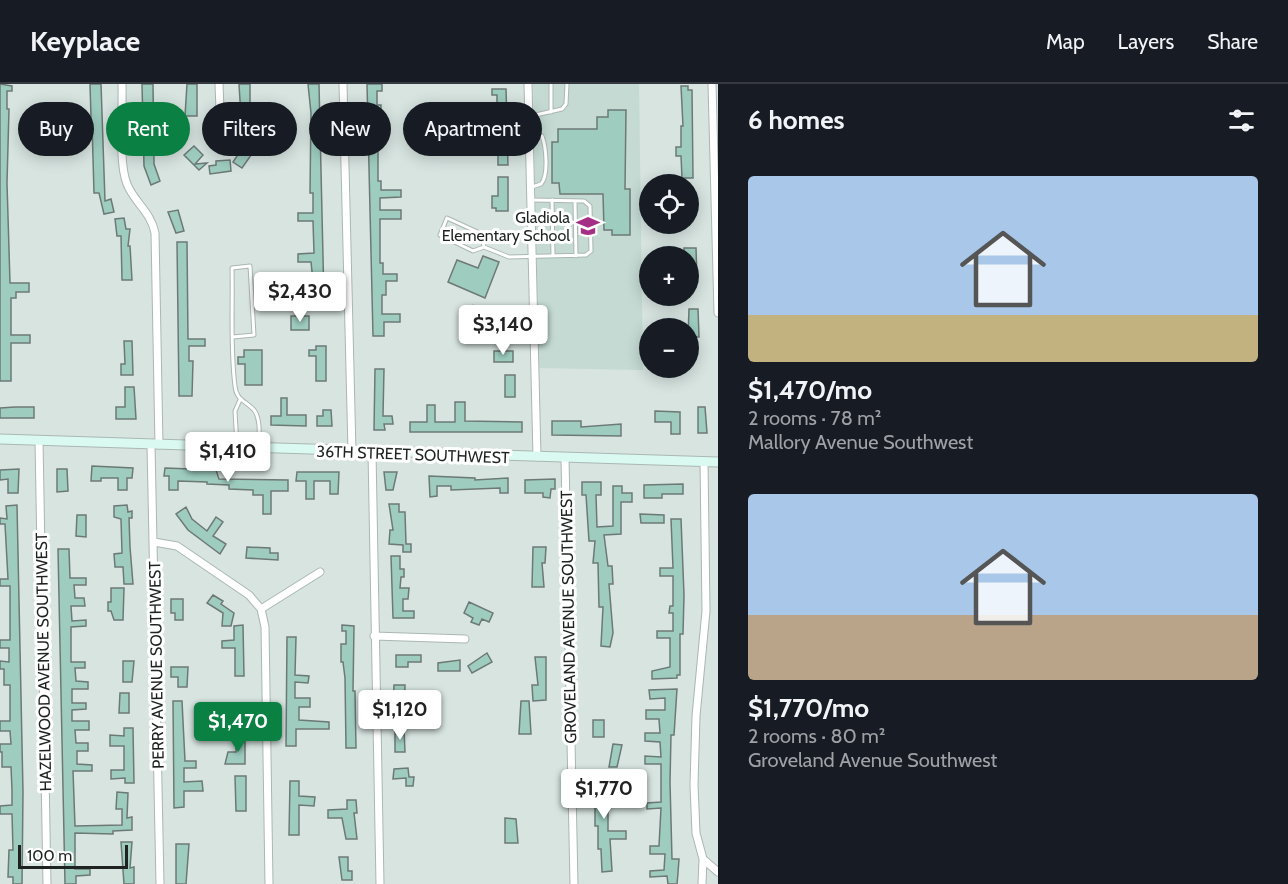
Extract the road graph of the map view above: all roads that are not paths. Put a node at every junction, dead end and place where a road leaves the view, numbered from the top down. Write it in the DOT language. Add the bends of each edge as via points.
graph roads {
  1 [pos="122,84"];
  2 [pos="219,84"];
  3 [pos="343,84"];
  4 [pos="528,84"];
  5 [pos="551,84"];
  6 [pos="567,84"];
  7 [pos="712,84"];
  8 [pos="220,102"];
  9 [pos="529,102"];
  10 [pos="551,112"];
  11 [pos="542,114"];
  12 [pos="542,136"];
  13 [pos="530,156"];
  14 [pos="531,187"];
  15 [pos="531,200"];
  16 [pos="552,200"];
  17 [pos="575,201"];
  18 [pos="484,247"];
  19 [pos="553,256"];
  20 [pos="576,256"];
  21 [pos="532,257"];
  22 [pos="473,307"];
  23 [pos="718,313"];
  24 [pos="534,328"];
  25 [pos="234,337"];
  26 [pos="240,400"];
  27 [pos="0,440"];
  28 [pos="39,441"];
  29 [pos="155,445"];
  30 [pos="237,448"];
  31 [pos="259,448"];
  32 [pos="352,452"];
  33 [pos="372,452"];
  34 [pos="537,457"];
  35 [pos="565,458"];
  36 [pos="704,462"];
  37 [pos="718,462"];
  38 [pos="154,542"];
  39 [pos="320,572"];
  40 [pos="261,609"];
  41 [pos="374,636"];
  42 [pos="465,639"];
  43 [pos="703,859"];
  44 [pos="718,872"];
  45 [pos="47,884"];
  46 [pos="160,884"];
  47 [pos="269,884"];
  48 [pos="380,884"];
  49 [pos="574,884"];
  50 [pos="702,884"];
  1 -- 29 [label="street, PERRY AVENUE SOUTHWEST" via="125,175 152,219 155,232"];
  2 -- 8 [label="street"];
  3 -- 32 [label="street"];
  4 -- 9 [label="street"];
  5 -- 10 [label="lane"];
  6 -- 10 [label="lane" via="566,104 562,110"];
  7 -- 23 [label="street"];
  10 -- 11 [label="lane"];
  12 -- 14 [label="lane" via="544,181"];
  13 -- 14 [label="street"];
  14 -- 15 [label="street"];
  15 -- 16 [label="lane"];
  15 -- 21 [label="street"];
  16 -- 17 [label="lane"];
  16 -- 19 [label="lane"];
  17 -- 20 [label="lane"];
  17 -- 20 [label="lane" via="590,206 593,244 586,255"];
  18 -- 18 [label="lane" via="473,251 440,235 447,218 482,234"];
  18 -- 21 [label="lane" via="509,257"];
  19 -- 20 [label="lane"];
  19 -- 21 [label="lane"];
  21 -- 24 [label="street"];
  22 -- 24 [label="lane" via="472,316 520,329"];
  24 -- 34 [label="street"];
  25 -- 25 [label="lane" via="232,268 250,266 254,335"];
  25 -- 26 [label="lane" via="235,388"];
  26 -- 30 [label="lane" via="235,411"];
  26 -- 31 [label="lane" via="255,411"];
  27 -- 28 [label="street, 36TH STREET SOUTHWEST"];
  28 -- 29 [label="street, 36TH STREET SOUTHWEST"];
  28 -- 45 [label="street, HAZELWOOD AVENUE SOUTHWEST"];
  29 -- 30 [label="street, 36TH STREET SOUTHWEST"];
  29 -- 38 [label="street, PERRY AVENUE SOUTHWEST"];
  30 -- 31 [label="street, 36TH STREET SOUTHWEST"];
  31 -- 32 [label="street, 36TH STREET SOUTHWEST"];
  32 -- 33 [label="street, 36TH STREET SOUTHWEST"];
  33 -- 34 [label="street, 36TH STREET SOUTHWEST"];
  33 -- 41 [label="street"];
  34 -- 35 [label="street, 36TH STREET SOUTHWEST"];
  35 -- 36 [label="street, 36TH STREET SOUTHWEST"];
  35 -- 49 [label="street, GROVELAND AVENUE SOUTHWEST"];
  36 -- 37 [label="street, 36TH STREET SOUTHWEST"];
  36 -- 43 [label="street" via="706,610 694,785 696,833"];
  38 -- 40 [label="street" via="177,546 249,595"];
  38 -- 46 [label="street, PERRY AVENUE SOUTHWEST"];
  39 -- 40 [label="street"];
  40 -- 47 [label="street" via="265,627"];
  41 -- 42 [label="street"];
  41 -- 48 [label="street"];
  43 -- 44 [label="street"];
  43 -- 50 [label="street"];
}
